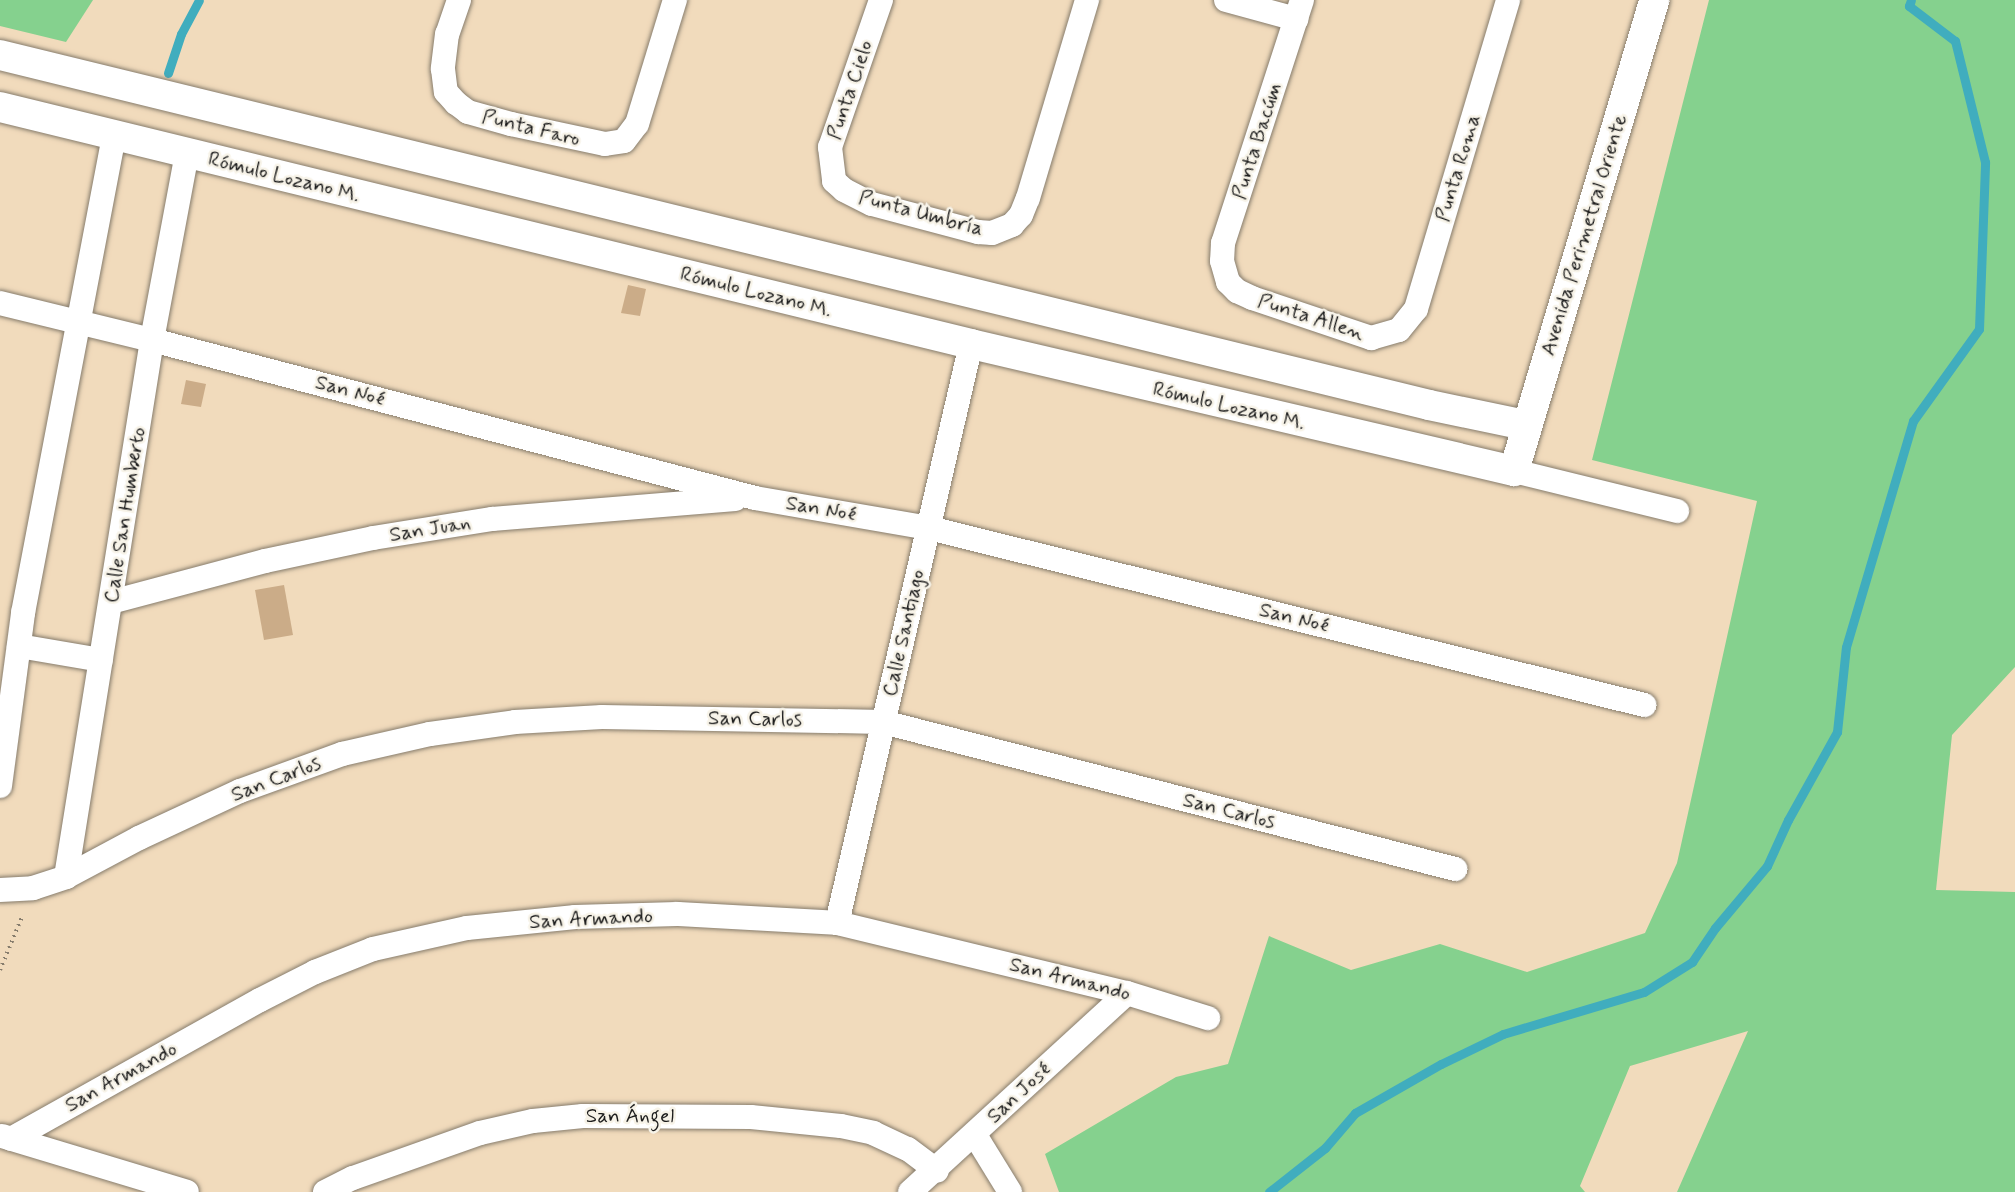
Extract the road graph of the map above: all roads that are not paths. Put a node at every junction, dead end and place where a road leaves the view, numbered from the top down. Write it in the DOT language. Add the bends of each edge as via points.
graph roads {
  1 [pos="459,0"];
  2 [pos="675,0"];
  3 [pos="881,0"];
  4 [pos="1087,0"];
  5 [pos="1226,0"];
  6 [pos="1508,0"];
  7 [pos="1654,0"];
  8 [pos="1299,10"];
  9 [pos="0,55"];
  10 [pos="0,107"];
  11 [pos="114,135"];
  12 [pos="187,153"];
  13 [pos="834,181"];
  14 [pos="1228,282"];
  15 [pos="0,303"];
  16 [pos="76,321"];
  17 [pos="1399,330"];
  18 [pos="152,340"];
  19 [pos="971,344"];
  20 [pos="1525,425"];
  21 [pos="1514,471"];
  22 [pos="755,498"];
  23 [pos="1677,511"];
  24 [pos="929,528"];
  25 [pos="111,602"];
  26 [pos="19,646"];
  27 [pos="100,660"];
  28 [pos="1644,705"];
  29 [pos="883,722"];
  30 [pos="0,786"];
  31 [pos="1455,869"];
  32 [pos="66,877"];
  33 [pos="0,890"];
  34 [pos="837,923"];
  35 [pos="1127,993"];
  36 [pos="1208,1017"];
  37 [pos="975,1135"];
  38 [pos="6,1137"];
  39 [pos="937,1171"];
  40 [pos="187,1192"];
  41 [pos="325,1192"];
  42 [pos="910,1192"];
  43 [pos="1010,1192"];
  1 -- 2 [label="street, Punta Faro" via="444,52 446,92 468,112 593,144 615,144 624,141 638,124"];
  3 -- 13 [label="street, Punta Cielo" via="830,147"];
  4 -- 13 [label="street, Punta Umbría" via="1029,198 1012,225 992,233 978,232 872,204"];
  5 -- 8 [label="street"];
  6 -- 17 [label="street, Punta Roma" via="1416,309"];
  7 -- 20 [label="street, Avenida Perimetral Oriente"];
  8 -- 14 [label="street, Punta Bacúm" via="1223,243 1222,261"];
  9 -- 20 [label="street"];
  10 -- 11 [label="street, Rómulo Lozano M."];
  11 -- 12 [label="street, Rómulo Lozano M."];
  11 -- 16 [label="street"];
  12 -- 18 [label="street, Calle San Humberto"];
  12 -- 19 [label="street, Rómulo Lozano M."];
  14 -- 17 [label="street, Punta Allen" via="1252,298 1371,338"];
  15 -- 16 [label="street, San Noé"];
  16 -- 18 [label="street, San Noé"];
  16 -- 26 [label="street"];
  18 -- 22 [label="street, San Noé"];
  18 -- 25 [label="street, Calle San Humberto"];
  19 -- 21 [label="street, Rómulo Lozano M."];
  19 -- 24 [label="street, Calle Santiago"];
  20 -- 21 [label="street, Avenida Perimetral Oriente"];
  21 -- 23 [label="street"];
  22 -- 24 [label="street, San Noé"];
  22 -- 25 [label="street, San Juan" via="492,519 384,536 285,556"];
  24 -- 28 [label="street, San Noé"];
  24 -- 29 [label="street, Calle Santiago"];
  25 -- 27 [label="street, Calle San Humberto"];
  26 -- 27 [label="street"];
  26 -- 30 [label="street"];
  27 -- 32 [label="street, Calle San Humberto"];
  29 -- 31 [label="street, San Carlos"];
  29 -- 32 [label="street, San Carlos" via="602,717 515,722 430,734 342,754 240,791"];
  29 -- 34 [label="street, Calle Santiago"];
  32 -- 33 [label="street, San Carlos" via="33,888"];
  34 -- 35 [label="street, San Armando"];
  34 -- 38 [label="street, San Armando" via="677,914 575,917 467,928 373,949 260,1000"];
  35 -- 36 [label="street, San Armando"];
  35 -- 37 [label="street, San José"];
  37 -- 39 [label="street, San José"];
  37 -- 43 [label="street"];
  38 -- 40 [label="street"];
  39 -- 41 [label="street, San Ángel" via="908,1149 873,1133 841,1126 751,1117 583,1116 533,1121 480,1133 353,1178"];
  39 -- 42 [label="street, San José"];
}
